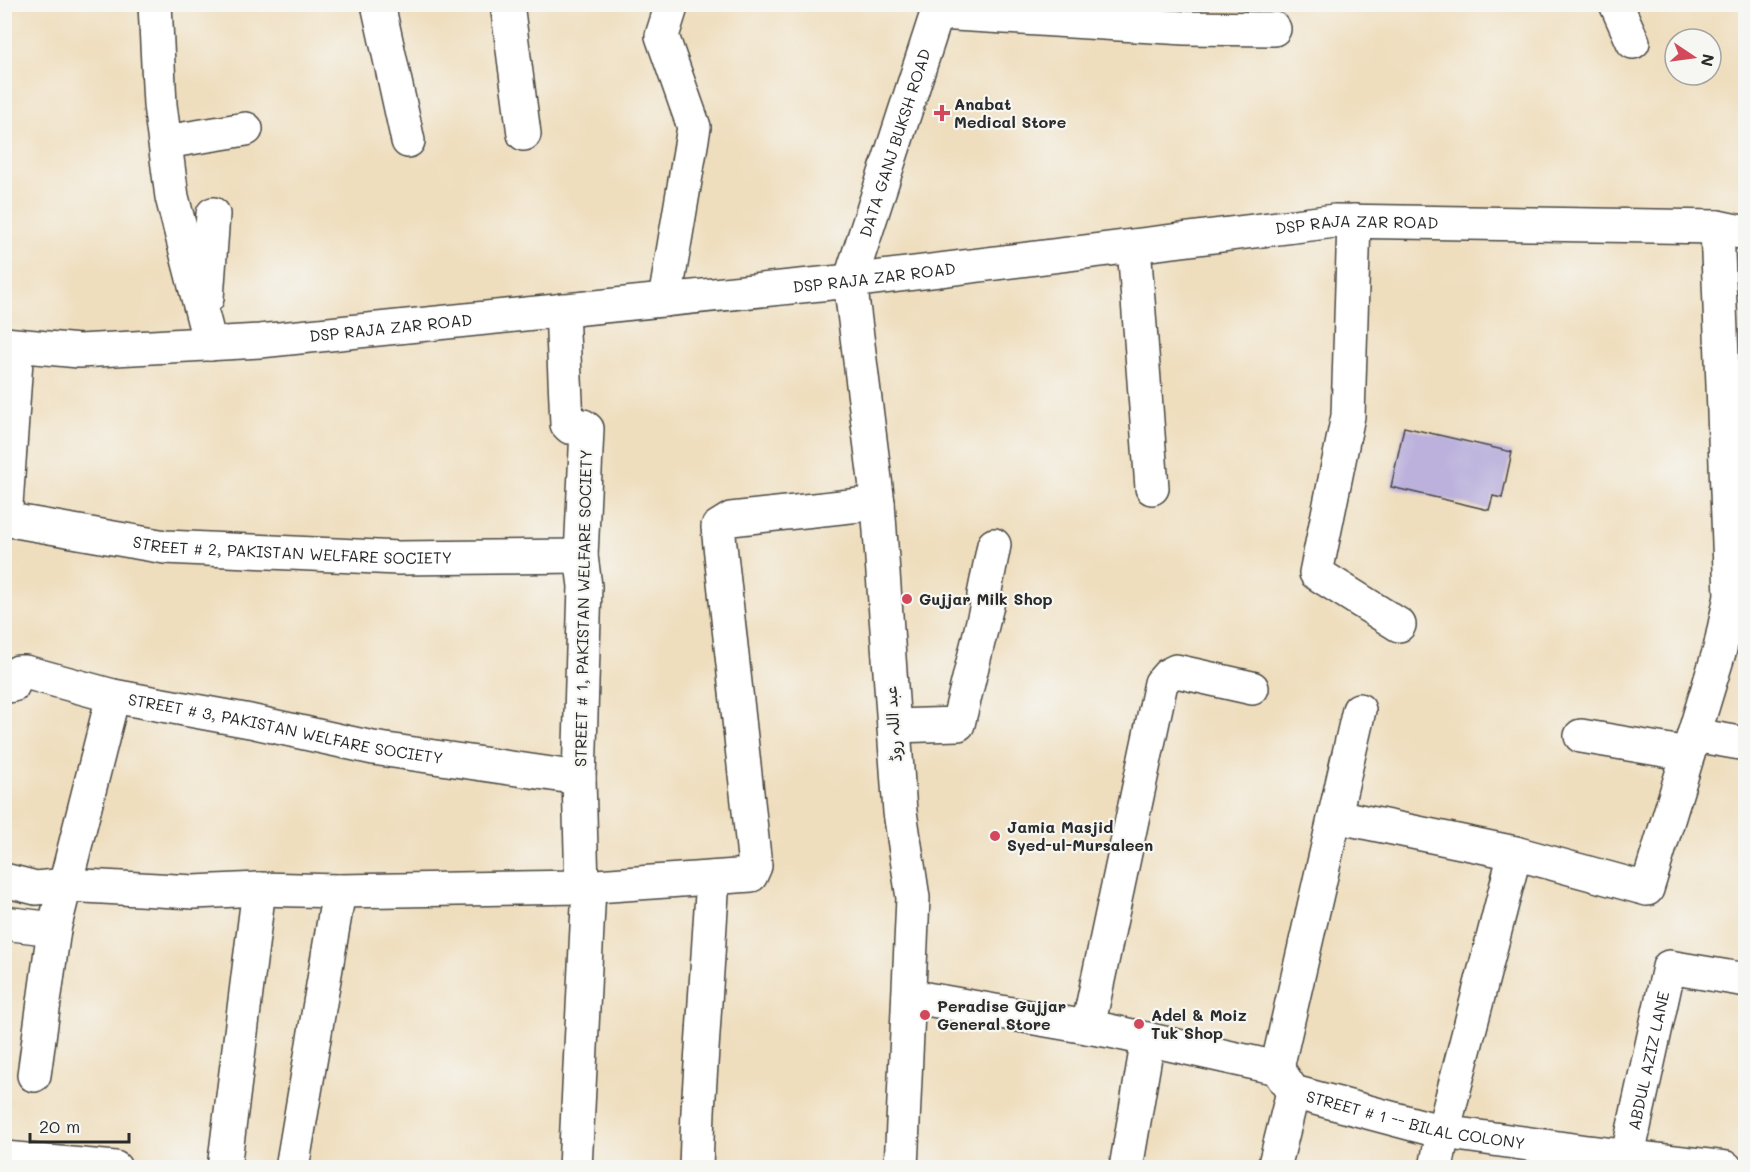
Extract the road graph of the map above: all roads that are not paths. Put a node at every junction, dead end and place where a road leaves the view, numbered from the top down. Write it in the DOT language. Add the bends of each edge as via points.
graph roads {
  1 [pos="155,4"];
  2 [pos="378,4"];
  3 [pos="507,4"];
  4 [pos="672,4"];
  5 [pos="1616,4"];
  6 [pos="939,9"];
  7 [pos="1274,29"];
  8 [pos="1633,42"];
  9 [pos="246,129"];
  10 [pos="524,134"];
  11 [pos="408,141"];
  12 [pos="165,142"];
  13 [pos="213,214"];
  14 [pos="1354,221"];
  15 [pos="1731,230"];
  16 [pos="1134,246"];
  17 [pos="850,281"];
  18 [pos="665,300"];
  19 [pos="562,310"];
  20 [pos="208,334"];
  21 [pos="11,345"];
  22 [pos="1736,427"];
  23 [pos="1152,488"];
  24 [pos="878,502"];
  25 [pos="5,519"];
  26 [pos="994,545"];
  27 [pos="581,556"];
  28 [pos="1399,625"];
  29 [pos="4,687"];
  30 [pos="1252,688"];
  31 [pos="113,696"];
  32 [pos="1359,710"];
  33 [pos="894,726"];
  34 [pos="1581,736"];
  35 [pos="1746,744"];
  36 [pos="1691,745"];
  37 [pos="579,778"];
  38 [pos="1335,816"];
  39 [pos="1515,853"];
  40 [pos="713,878"];
  41 [pos="4,880"];
  42 [pos="66,885"];
  43 [pos="586,887"];
  44 [pos="259,889"];
  45 [pos="339,891"];
  46 [pos="4,923"];
  47 [pos="54,929"];
  48 [pos="1746,980"];
  49 [pos="909,996"];
  50 [pos="1088,1027"];
  51 [pos="1148,1039"];
  52 [pos="34,1075"];
  53 [pos="1285,1080"];
  54 [pos="1443,1132"];
  55 [pos="4,1158"];
  56 [pos="1626,1162"];
  57 [pos="115,1167"];
  58 [pos="224,1167"];
  59 [pos="292,1167"];
  60 [pos="575,1167"];
  61 [pos="696,1167"];
  62 [pos="901,1167"];
  63 [pos="1126,1167"];
  64 [pos="1274,1167"];
  65 [pos="1437,1167"];
  66 [pos="1726,1167"];
  1 -- 12 [label="street" via="159,105"];
  2 -- 11 [label="street"];
  3 -- 10 [label="street"];
  4 -- 18 [label="street" via="662,36 694,127"];
  5 -- 8 [label="street"];
  6 -- 7 [label="street" via="1185,28"];
  6 -- 17 [label="street, DATA GANJ BUKSH ROAD"];
  9 -- 12 [label="street"];
  12 -- 20 [label="street" via="172,197"];
  13 -- 20 [label="street"];
  14 -- 15 [label="street, DSP RAJA ZAR ROAD"];
  14 -- 16 [label="street, DSP RAJA ZAR ROAD"];
  14 -- 28 [label="street" via="1348,416 1316,573"];
  15 -- 22 [label="street"];
  16 -- 17 [label="street, DSP RAJA ZAR ROAD"];
  16 -- 23 [label="street"];
  17 -- 18 [label="street, DSP RAJA ZAR ROAD"];
  17 -- 24 [label="street, عبد اللہ روڈ"];
  18 -- 19 [label="street, DSP RAJA ZAR ROAD"];
  19 -- 20 [label="street, DSP RAJA ZAR ROAD"];
  19 -- 27 [label="street, STREET # 1, PAKISTAN WELFARE SOCIETY" via="567,424 587,429"];
  20 -- 21 [label="street, DSP RAJA ZAR ROAD" via="79,351"];
  21 -- 25 [label="street"];
  22 -- 36 [label="street" via="1731,596 1720,650"];
  24 -- 33 [label="street, عبد اللہ روڈ"];
  24 -- 40 [label="street" via="731,519 718,527 755,866 751,875"];
  25 -- 27 [label="street, STREET # 2, PAKISTAN WELFARE SOCIETY" via="165,547 398,558"];
  26 -- 33 [label="street" via="984,595 988,601 958,724"];
  27 -- 37 [label="street, STREET # 1, PAKISTAN WELFARE SOCIETY" via="585,586"];
  29 -- 31 [label="street, STREET # 3, PAKISTAN WELFARE SOCIETY" via="13,685 18,672"];
  30 -- 50 [label="street" via="1176,671 1161,683"];
  31 -- 37 [label="street, STREET # 3, PAKISTAN WELFARE SOCIETY" via="373,748"];
  31 -- 42 [label="street"];
  32 -- 38 [label="street"];
  33 -- 49 [label="street, عبد اللہ روڈ" via="912,898"];
  34 -- 36 [label="street"];
  35 -- 36 [label="street"];
  36 -- 39 [label="street" via="1647,889"];
  37 -- 43 [label="street, STREET # 1, PAKISTAN WELFARE SOCIETY"];
  38 -- 39 [label="street"];
  38 -- 53 [label="street"];
  39 -- 54 [label="street"];
  40 -- 43 [label="street"];
  40 -- 61 [label="street"];
  41 -- 42 [label="street" via="36,888"];
  42 -- 44 [label="street" via="195,892"];
  42 -- 47 [label="street"];
  43 -- 45 [label="street"];
  43 -- 60 [label="street, STREET # 1, PAKISTAN WELFARE SOCIETY"];
  44 -- 45 [label="street"];
  44 -- 58 [label="street"];
  45 -- 59 [label="street"];
  46 -- 47 [label="street"];
  47 -- 52 [label="street"];
  48 -- 56 [label="street, ABDUL AZIZ LANE" via="1669,967"];
  49 -- 50 [label="street, STREET # 1 -- BILAL COLONY"];
  49 -- 62 [label="street, عبد اللہ روڈ"];
  50 -- 51 [label="street, STREET # 1 -- BILAL COLONY"];
  51 -- 53 [label="street, STREET # 1 -- BILAL COLONY"];
  51 -- 63 [label="street"];
  53 -- 54 [label="street, STREET # 1 -- BILAL COLONY"];
  53 -- 64 [label="street"];
  54 -- 56 [label="street, STREET # 1 -- BILAL COLONY"];
  54 -- 65 [label="street"];
  55 -- 57 [label="street"];
  56 -- 66 [label="street, STREET # 1 -- BILAL COLONY"];
}
